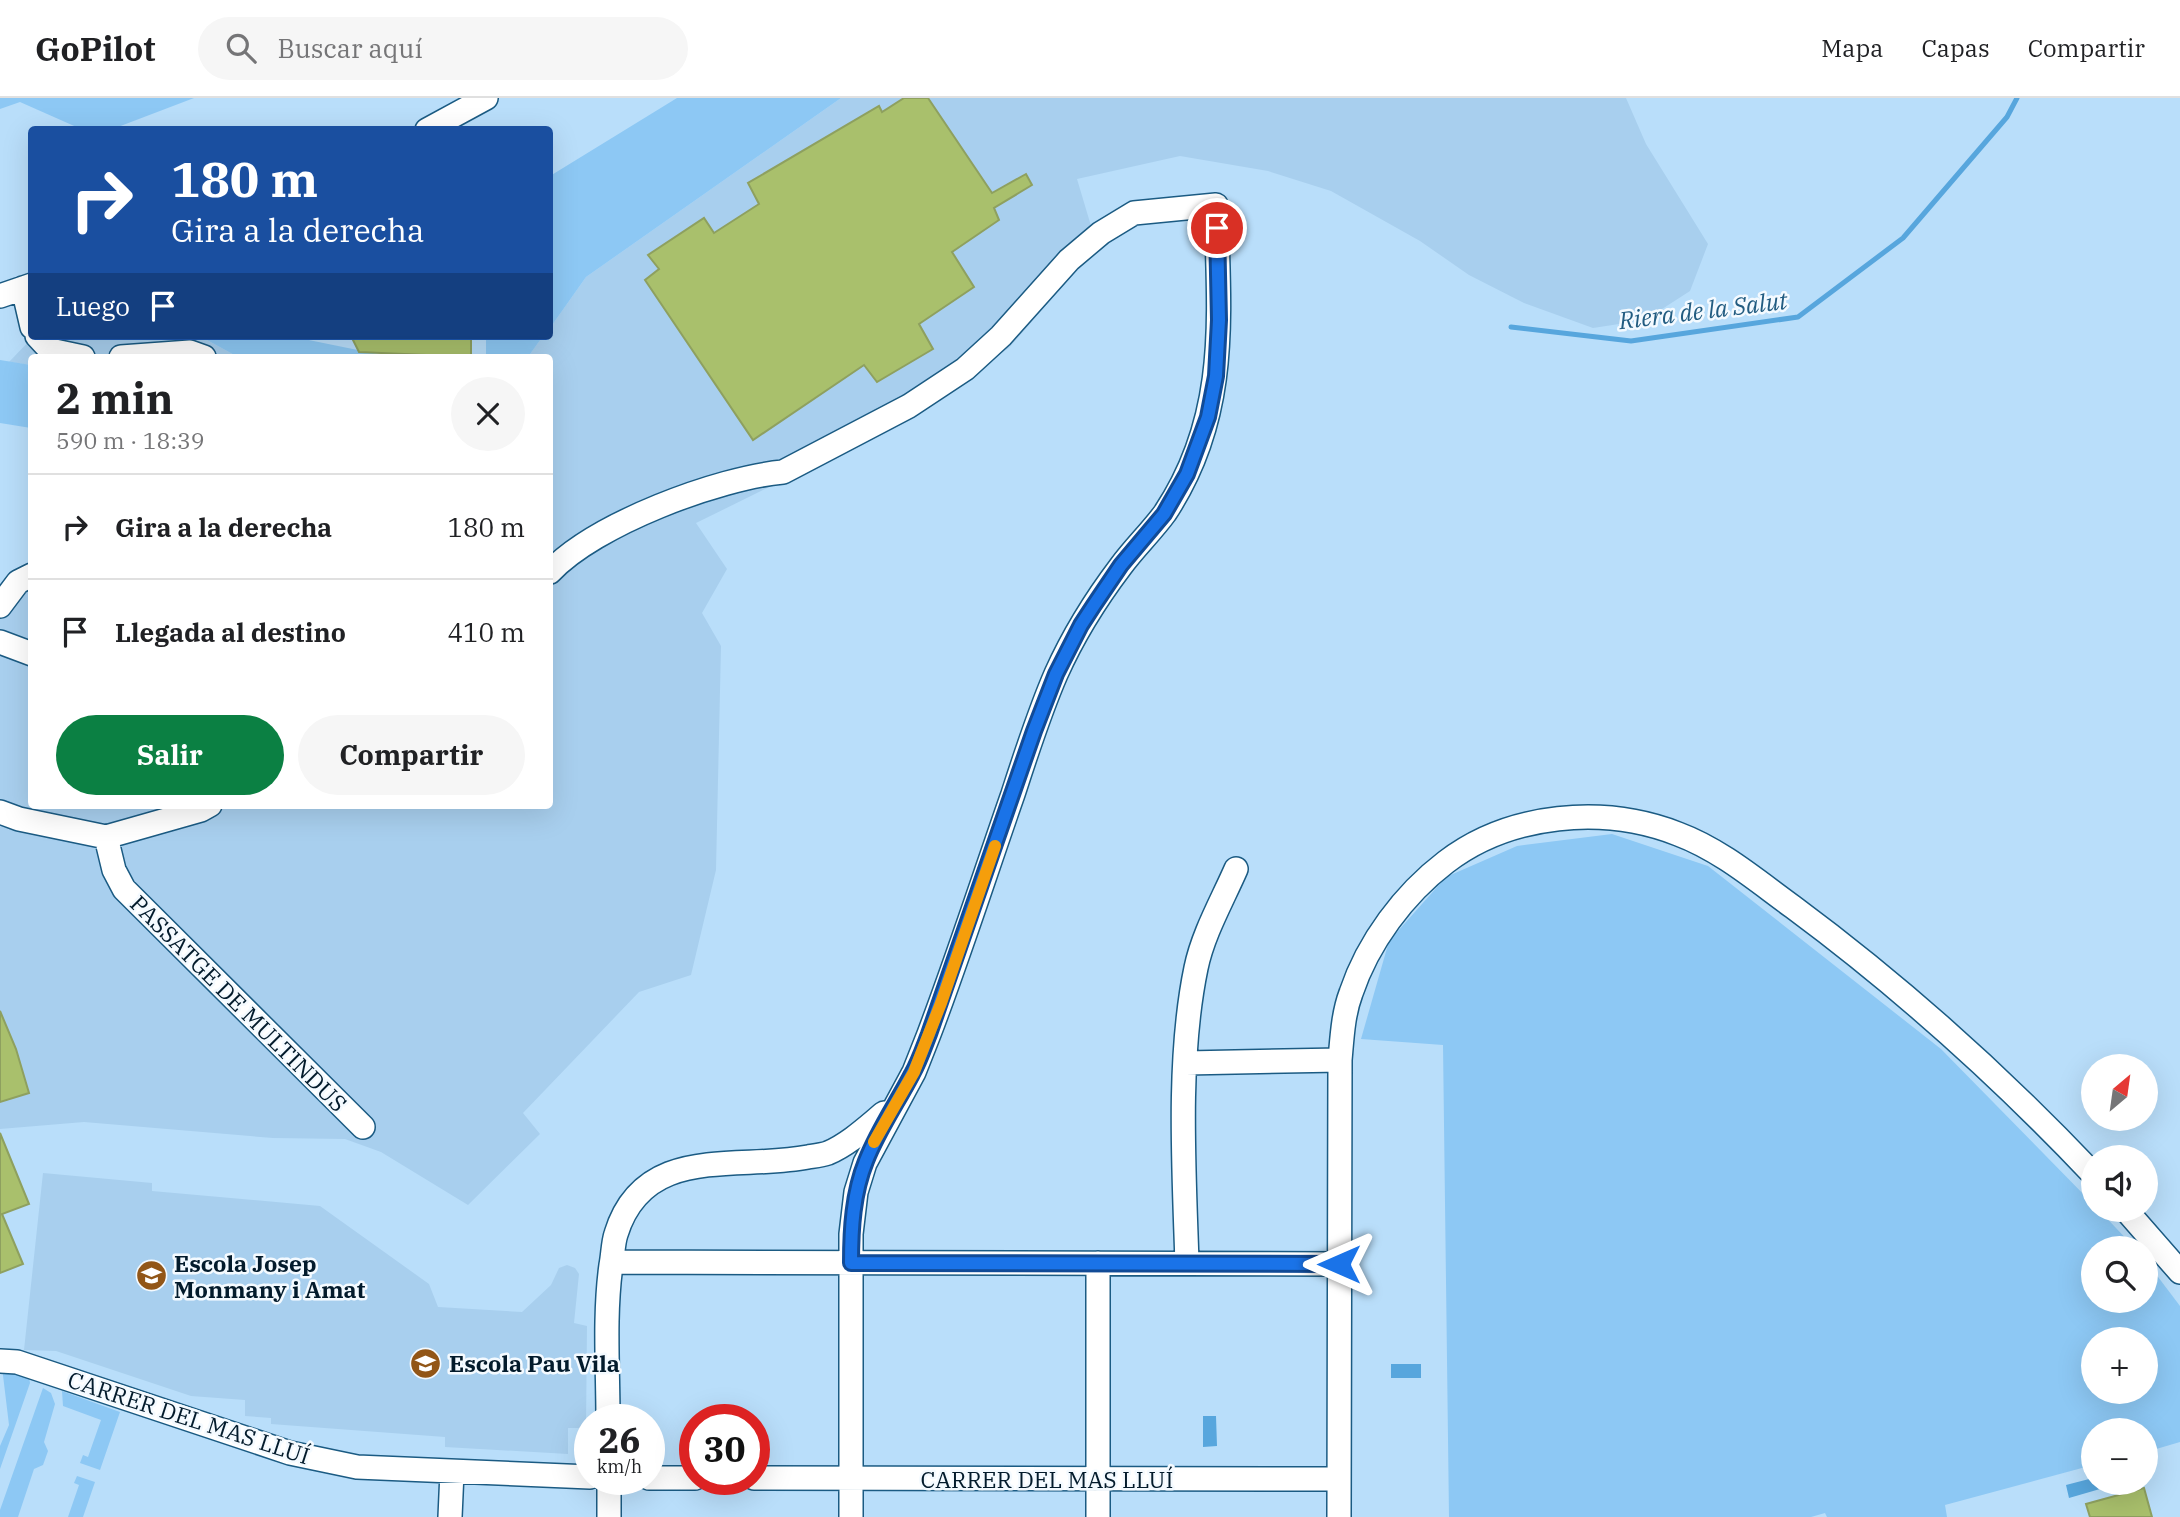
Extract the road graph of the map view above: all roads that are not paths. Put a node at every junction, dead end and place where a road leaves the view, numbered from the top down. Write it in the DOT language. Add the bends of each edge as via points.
graph roads {
  1 [pos="485,98"];
  2 [pos="435,126"];
  3 [pos="27,287"];
  4 [pos="0,296"];
  5 [pos="41,340"];
  6 [pos="69,354"];
  7 [pos="162,354"];
  8 [pos="196,354"];
  9 [pos="553,570"];
  10 [pos="28,577"];
  11 [pos="0,606"];
  12 [pos="0,642"];
  13 [pos="28,652"];
  14 [pos="203,809"];
  15 [pos="0,812"];
  16 [pos="106,837"];
  17 [pos="1237,869"];
  18 [pos="1339,1060"];
  19 [pos="1186,1063"];
  20 [pos="895,1104"];
  21 [pos="363,1127"];
  22 [pos="2081,1162"];
  23 [pos="2136,1222"];
  24 [pos="612,1262"];
  25 [pos="851,1263"];
  26 [pos="1098,1263"];
  27 [pos="1186,1263"];
  28 [pos="1339,1264"];
  29 [pos="2180,1272"];
  30 [pos="0,1362"];
  31 [pos="608,1404"];
  32 [pos="452,1472"];
  33 [pos="574,1476"];
  34 [pos="770,1478"];
  35 [pos="851,1479"];
  36 [pos="1098,1479"];
  37 [pos="1339,1479"];
  38 [pos="609,1495"];
  39 [pos="450,1517"];
  40 [pos="609,1517"];
  41 [pos="851,1517"];
  42 [pos="1098,1517"];
  43 [pos="1339,1517"];
  1 -- 2 [label="street"];
  3 -- 4 [label="street"];
  5 -- 6 [label="street" via="50,350"];
  7 -- 8 [label="street"];
  9 -- 20 [label="street" via="598,533 679,498 783,472 909,406 965,369 1069,260 1135,213 1216,205 1216,376 1208,417 1187,474 1164,514 1121,565 1081,625 1056,674 933,1024"];
  10 -- 11 [label="street" via="18,582"];
  12 -- 13 [label="street"];
  14 -- 16 [label="street"];
  15 -- 16 [label="street"];
  16 -- 21 [label="street, PASSATGE DE MULTINDUS" via="124,889"];
  17 -- 19 [label="street" via="1196,967"];
  18 -- 19 [label="street"];
  18 -- 22 [label="street" via="1347,1007 1361,970 1399,908 1440,867 1478,842 1531,824 1582,817 1631,821 1677,833 1718,854 1818,926 2003,1081"];
  18 -- 28 [label="street"];
  19 -- 27 [label="street"];
  20 -- 24 [label="street" via="828,1153 787,1161 705,1164 662,1176 626,1209 615,1235"];
  20 -- 25 [label="street" via="865,1163 856,1192"];
  23 -- 29 [label="street"];
  24 -- 25 [label="street"];
  24 -- 31 [label="street"];
  25 -- 26 [label="street"];
  25 -- 35 [label="street"];
  26 -- 27 [label="street"];
  26 -- 36 [label="street"];
  27 -- 28 [label="street"];
  28 -- 37 [label="street"];
  30 -- 32 [label="street, CARRER DEL MAS LLUÍ" via="18,1362 290,1453 357,1467"];
  32 -- 33 [label="street, CARRER DEL MAS LLUÍ"];
  32 -- 39 [label="street"];
  34 -- 35 [label="street, CARRER DEL MAS LLUÍ"];
  35 -- 36 [label="street, CARRER DEL MAS LLUÍ"];
  35 -- 41 [label="street"];
  36 -- 37 [label="street, CARRER DEL MAS LLUÍ"];
  36 -- 42 [label="street"];
  37 -- 43 [label="street"];
  38 -- 40 [label="street"];
}
